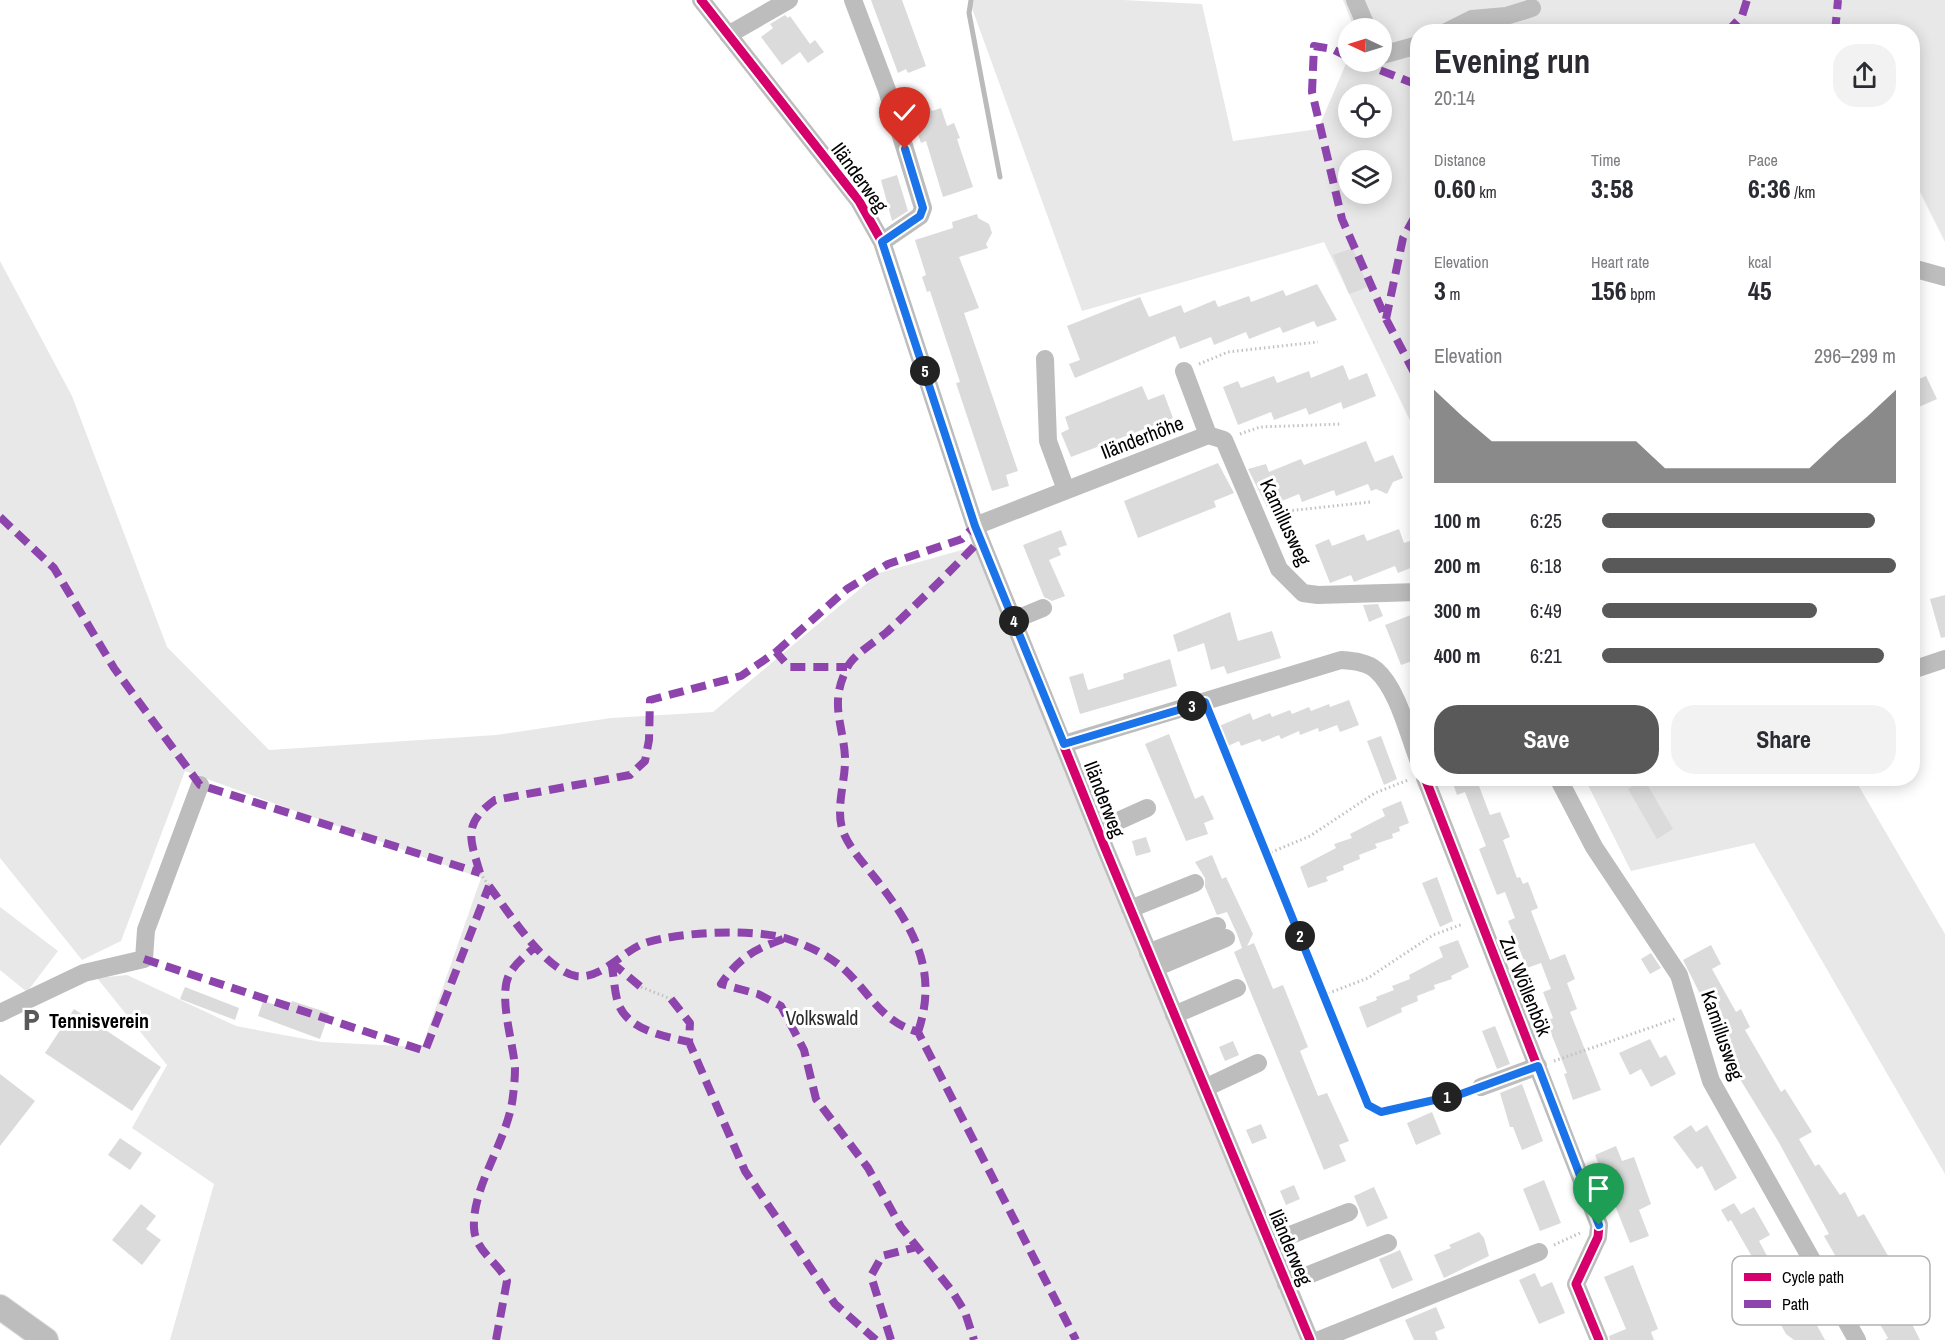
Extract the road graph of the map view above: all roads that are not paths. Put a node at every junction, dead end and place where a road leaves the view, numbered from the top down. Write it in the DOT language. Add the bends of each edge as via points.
graph roads {
  1 [pos="701,0"];
  2 [pos="789,0"];
  3 [pos="853,0"];
  4 [pos="1355,0"];
  5 [pos="1532,8"];
  6 [pos="1363,18"];
  7 [pos="1462,24"];
  8 [pos="728,35"];
  9 [pos="1410,47"];
  10 [pos="1392,52"];
  11 [pos="882,242"];
  12 [pos="1920,270"];
  13 [pos="1945,277"];
  14 [pos="1045,359"];
  15 [pos="1184,371"];
  16 [pos="1216,437"];
  17 [pos="1066,490"];
  18 [pos="975,526"];
  19 [pos="1410,592"];
  20 [pos="1043,608"];
  21 [pos="1014,620"];
  22 [pos="1945,659"];
  23 [pos="1920,667"];
  24 [pos="1410,738"];
  25 [pos="1064,744"];
  26 [pos="200,785"];
  27 [pos="1428,786"];
  28 [pos="1562,786"];
  29 [pos="1147,808"];
  30 [pos="1098,830"];
  31 [pos="1195,883"];
  32 [pos="1130,909"];
  33 [pos="1222,932"];
  34 [pos="1151,961"];
  35 [pos="1237,988"];
  36 [pos="0,1013"];
  37 [pos="1174,1015"];
  38 [pos="1258,1063"];
  39 [pos="1538,1066"];
  40 [pos="1481,1087"];
  41 [pos="1204,1088"];
  42 [pos="1349,1212"];
  43 [pos="1388,1243"];
  44 [pos="1270,1244"];
  45 [pos="1539,1252"];
  46 [pos="1810,1256"];
  47 [pos="1286,1284"];
  48 [pos="0,1307"];
  49 [pos="1849,1325"];
  50 [pos="46,1340"];
  51 [pos="1310,1340"];
  52 [pos="1319,1340"];
  53 [pos="1599,1340"];
  54 [pos="1857,1340"];
  1 -- 8 [label="street, Iländerweg"];
  2 -- 8 [label="street"];
  3 -- 11 [label="street, Iländerweg" via="887,90 923,208 920,216"];
  4 -- 6 [label="street"];
  5 -- 7 [label="street"];
  8 -- 11 [label="street, Iländerweg" via="859,201"];
  9 -- 10 [label="street"];
  11 -- 18 [label="street, Iländerweg"];
  12 -- 13 [label="street"];
  14 -- 17 [label="street" via="1048,441"];
  15 -- 16 [label="street, Iländerhöhe"];
  16 -- 17 [label="street, Iländerhöhe"];
  16 -- 19 [label="street, Kamillusweg" via="1279,569 1303,593"];
  17 -- 18 [label="street, Iländerhöhe"];
  18 -- 21 [label="street, Iländerweg"];
  20 -- 21 [label="street"];
  21 -- 25 [label="street, Iländerweg"];
  22 -- 23 [label="street"];
  24 -- 25 [label="street" via="1390,687 1376,670 1360,662 1341,660"];
  25 -- 30 [label="street, Iländerweg"];
  26 -- 36 [label="street" via="146,930 144,959 84,973"];
  27 -- 39 [label="street, Zur Wöllenbök"];
  28 -- 46 [label="street, Kamillusweg" via="1600,855 1679,975 1711,1081"];
  29 -- 30 [label="street"];
  30 -- 32 [label="street, Iländerweg"];
  31 -- 32 [label="street"];
  32 -- 34 [label="street, Iländerweg"];
  33 -- 34 [label="street"];
  34 -- 37 [label="street, Iländerweg"];
  35 -- 37 [label="street"];
  37 -- 41 [label="street, Iländerweg"];
  38 -- 41 [label="street"];
  39 -- 40 [label="street, Zur Wöllenbök"];
  39 -- 53 [label="street, Zur Wöllenbök" via="1599,1225 1598,1237 1576,1284"];
  41 -- 44 [label="street, Iländerweg"];
  42 -- 44 [label="street"];
  43 -- 47 [label="street"];
  44 -- 47 [label="street, Iländerweg"];
  45 -- 52 [label="street"];
  47 -- 51 [label="street, Iländerweg"];
  48 -- 50 [label="main road"];
  49 -- 54 [label="street, Kamillusweg"];
}
